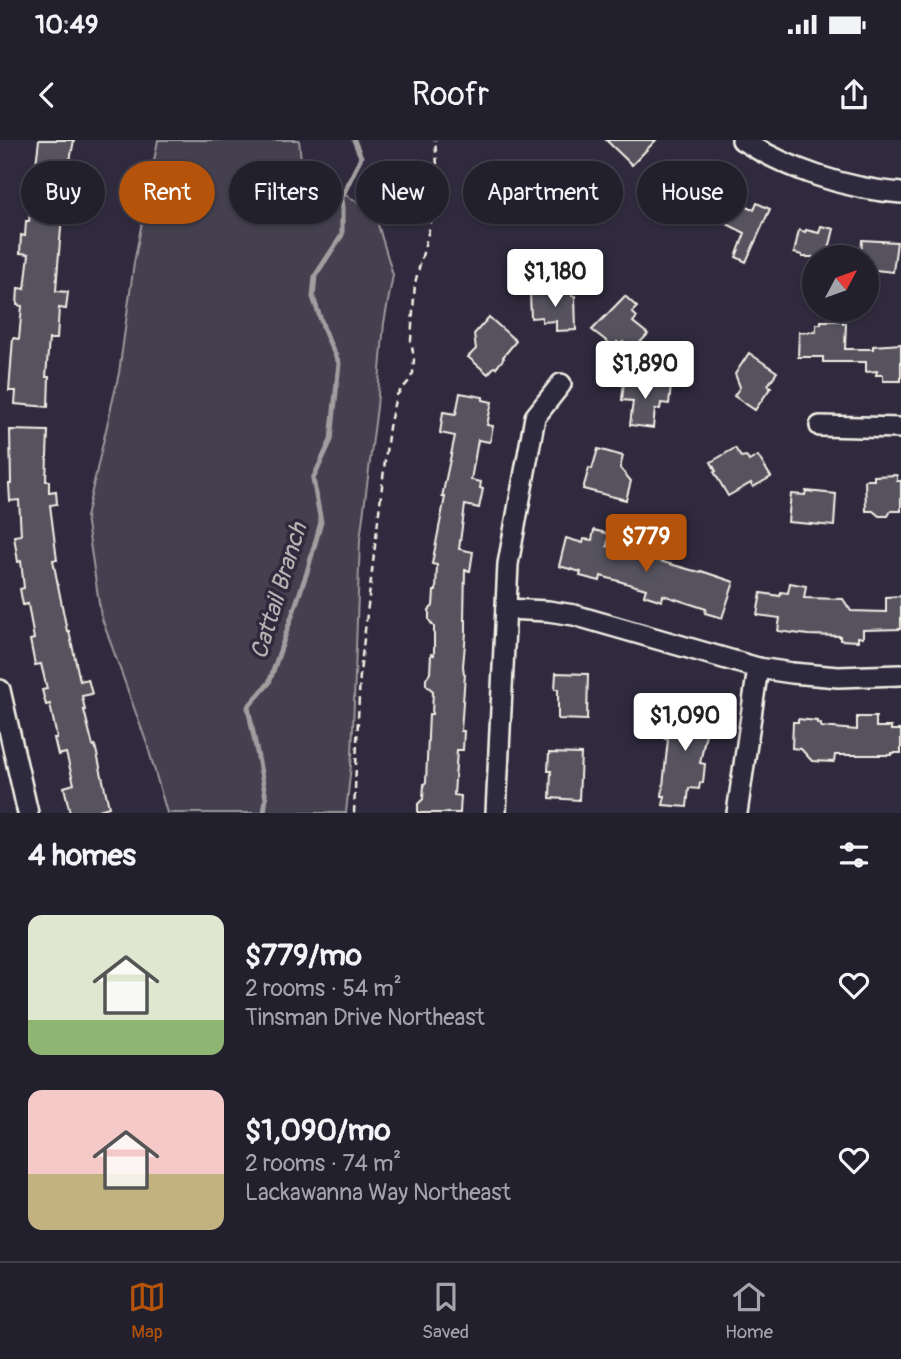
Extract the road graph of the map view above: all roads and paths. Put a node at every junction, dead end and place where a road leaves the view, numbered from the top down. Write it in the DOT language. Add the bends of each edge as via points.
graph roads {
  1 [pos="435,140"];
  2 [pos="747,141"];
  3 [pos="901,193"];
  4 [pos="561,384"];
  5 [pos="820,426"];
  6 [pos="901,428"];
  7 [pos="506,609"];
  8 [pos="758,668"];
  9 [pos="901,674"];
  10 [pos="0,690"];
  11 [pos="28,813"];
  12 [pos="354,813"];
  13 [pos="496,813"];
  14 [pos="737,813"];
  1 -- 12 [label="path" via="436,203 415,283 413,373 396,396 389,428 360,673"];
  2 -- 3 [label="street" via="816,175"];
  4 -- 7 [label="street" via="535,417 508,564"];
  5 -- 6 [label="street"];
  7 -- 8 [label="street" via="575,615"];
  7 -- 13 [label="street"];
  8 -- 9 [label="street" via="838,677"];
  8 -- 14 [label="street"];
  10 -- 11 [label="street"];
}
